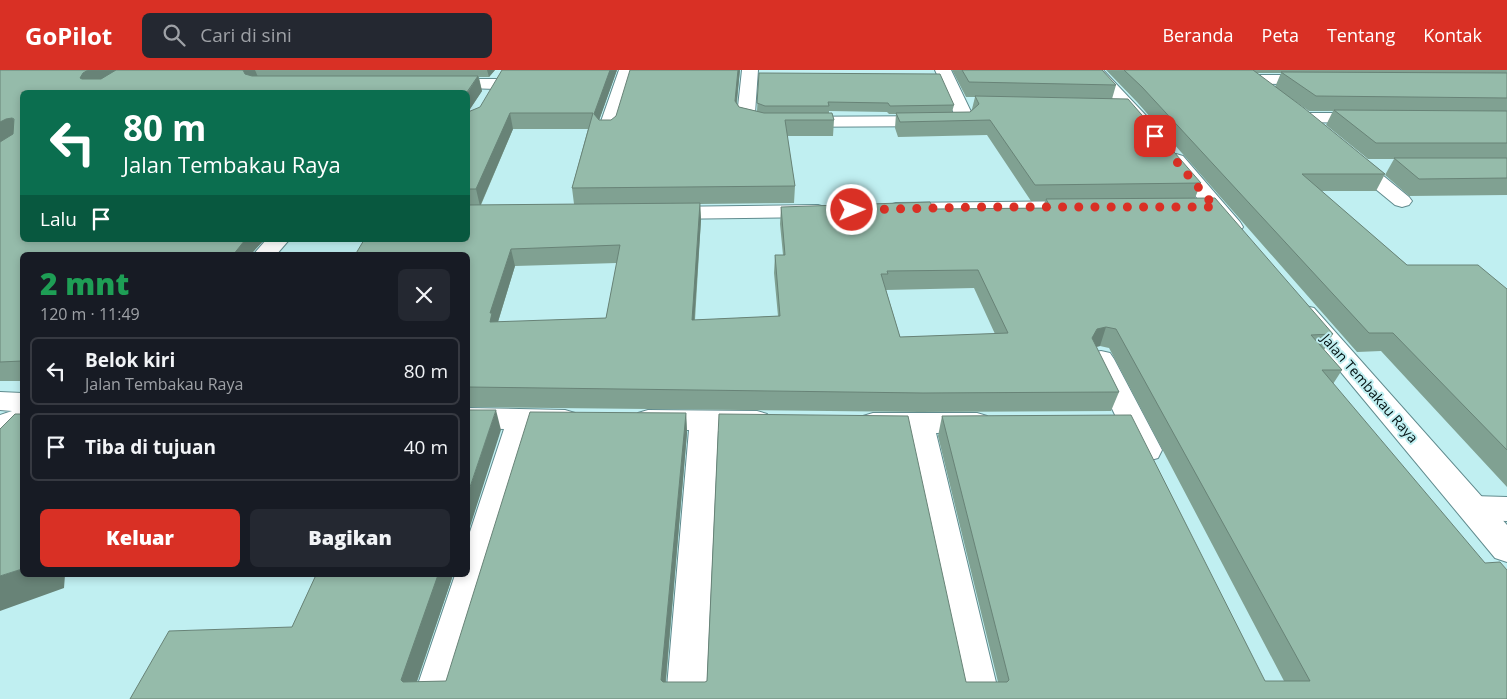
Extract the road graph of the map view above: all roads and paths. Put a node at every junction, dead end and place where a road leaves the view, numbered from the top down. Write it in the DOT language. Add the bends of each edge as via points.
graph roads {
  1 [pos="627,70"];
  2 [pos="1094,70"];
  3 [pos="750,72"];
  4 [pos="944,72"];
  5 [pos="768,74"];
  6 [pos="927,75"];
  7 [pos="1247,75"];
  8 [pos="500,77"];
  9 [pos="1328,80"];
  10 [pos="427,84"];
  11 [pos="1275,96"];
  12 [pos="486,100"];
  13 [pos="977,105"];
  14 [pos="962,111"];
  15 [pos="1381,118"];
  16 [pos="607,130"];
  17 [pos="1360,167"];
  18 [pos="1389,167"];
  19 [pos="1402,201"];
  20 [pos="1098,207"];
  21 [pos="1186,207"];
  22 [pos="1215,207"];
  23 [pos="836,210"];
  24 [pos="875,210"];
  25 [pos="642,214"];
  26 [pos="276,242"];
  27 [pos="1247,244"];
  28 [pos="267,252"];
  29 [pos="1292,297"];
  30 [pos="1100,356"];
  31 [pos="0,401"];
  32 [pos="20,402"];
  33 [pos="470,418"];
  34 [pos="20,419"];
  35 [pos="522,420"];
  36 [pos="589,420"];
  37 [pos="618,420"];
  38 [pos="704,420"];
  39 [pos="782,422"];
  40 [pos="1005,422"];
  41 [pos="850,423"];
  42 [pos="1100,423"];
  43 [pos="1134,423"];
  44 [pos="919,424"];
  45 [pos="0,426"];
  46 [pos="1160,476"];
  47 [pos="1473,508"];
  48 [pos="1507,509"];
  49 [pos="1507,548"];
  50 [pos="433,699"];
  51 [pos="686,699"];
  52 [pos="980,699"];
  1 -- 16 [label="street"];
  2 -- 22 [label="street" via="1121,107"];
  3 -- 5 [label="street"];
  3 -- 14 [label="street" via="746,116 764,122 952,122 961,121"];
  4 -- 6 [label="street"];
  4 -- 14 [label="street"];
  7 -- 9 [label="street"];
  7 -- 11 [label="street"];
  8 -- 10 [label="street"];
  8 -- 12 [label="street"];
  13 -- 14 [label="street"];
  15 -- 17 [label="street" via="1296,112"];
  17 -- 18 [label="street"];
  17 -- 19 [label="street"];
  20 -- 24 [label="street"];
  21 -- 22 [label="street"];
  22 -- 27 [label="street"];
  23 -- 25 [label="street"];
  26 -- 28 [label="street"];
  29 -- 47 [label="street, Jalan Tembakau Raya"];
  30 -- 43 [label="street"];
  31 -- 32 [label="street"];
  33 -- 35 [label="street"];
  34 -- 45 [label="street"];
  35 -- 36 [label="street"];
  35 -- 50 [label="street"];
  37 -- 38 [label="street"];
  38 -- 39 [label="street"];
  38 -- 51 [label="street"];
  40 -- 44 [label="street"];
  41 -- 44 [label="street"];
  42 -- 43 [label="street"];
  43 -- 46 [label="street"];
  44 -- 52 [label="street"];
  47 -- 48 [label="street"];
  47 -- 49 [label="street, Jalan Tembakau Raya"];
}
